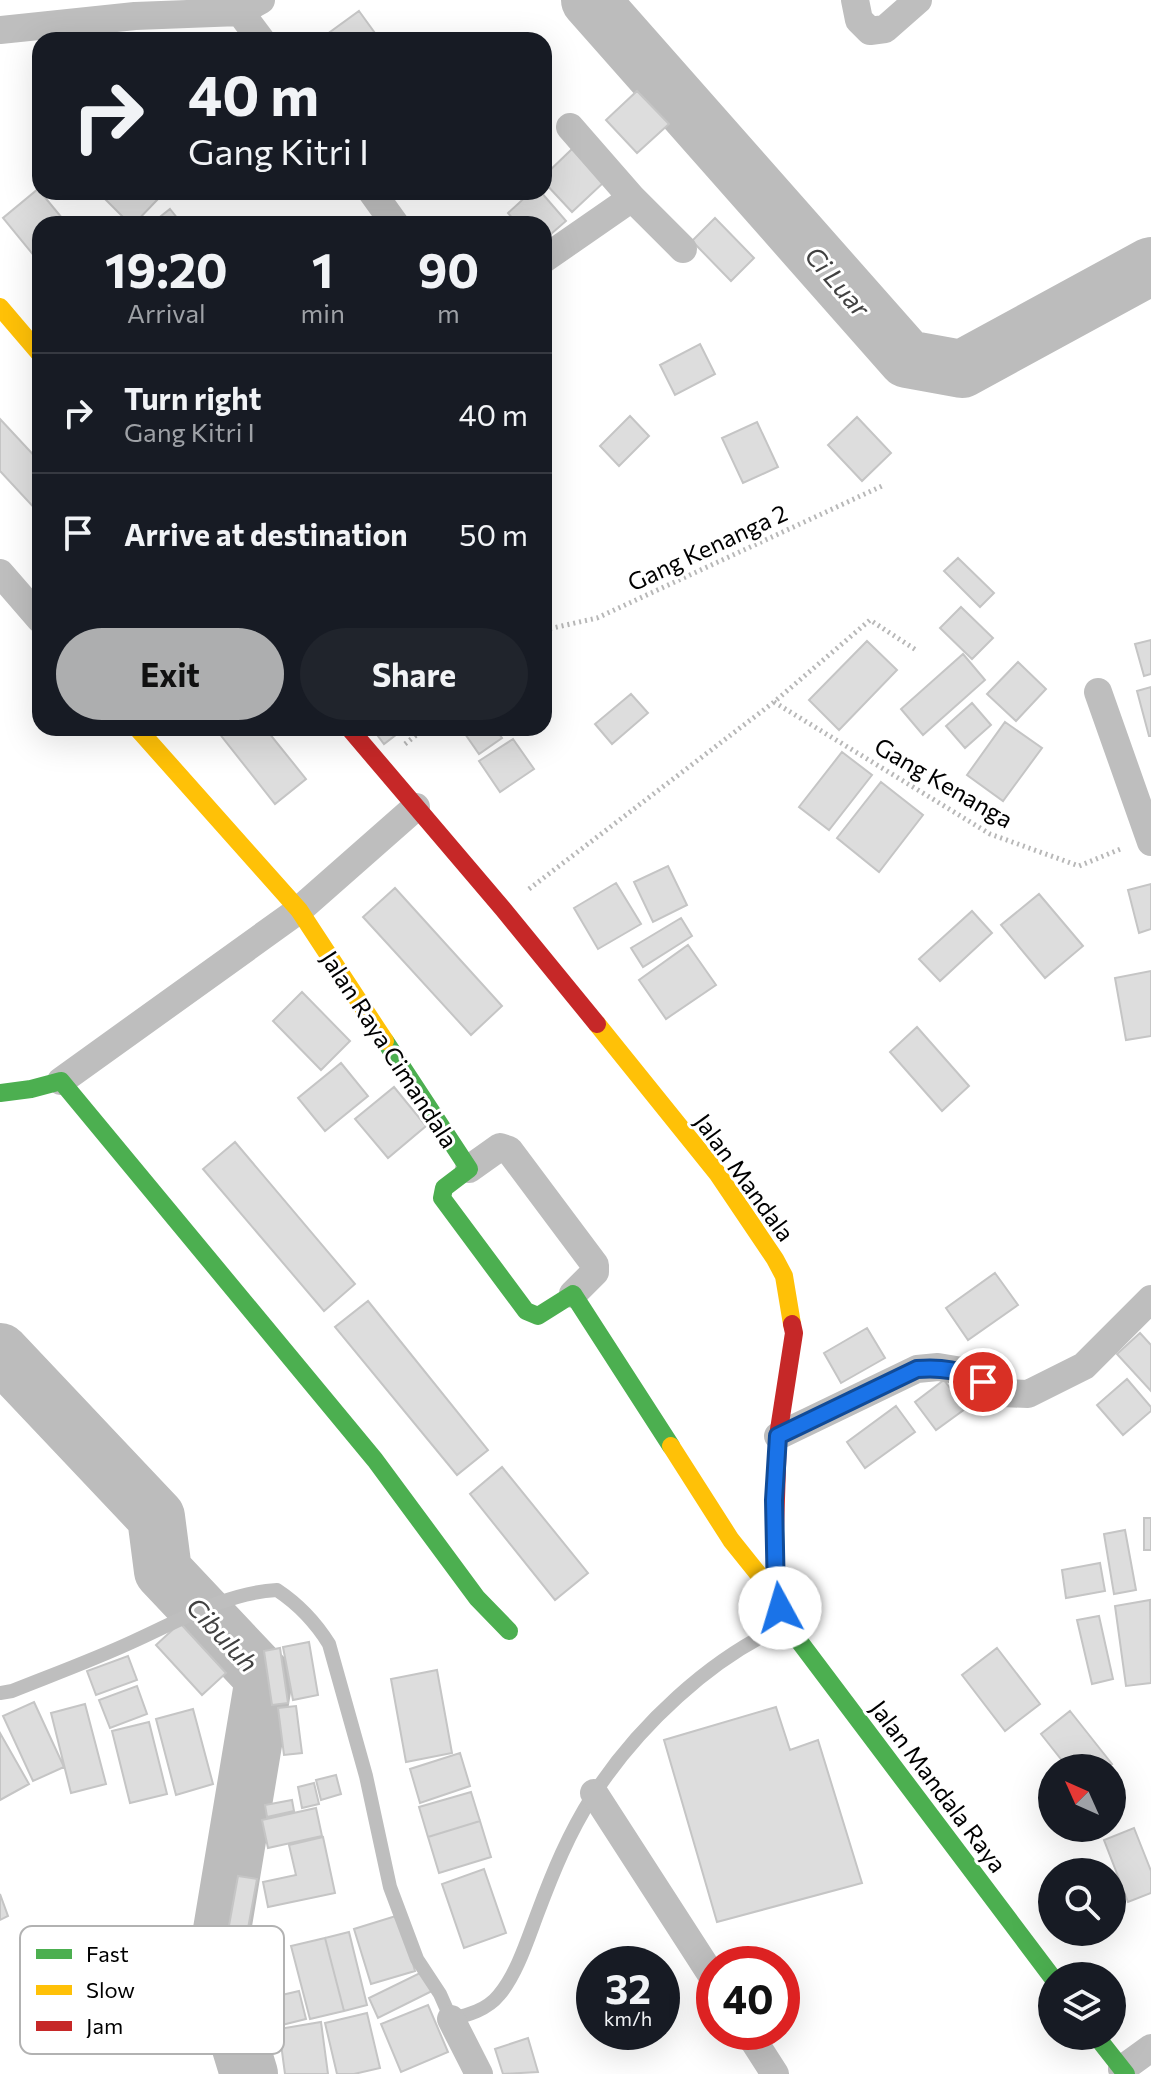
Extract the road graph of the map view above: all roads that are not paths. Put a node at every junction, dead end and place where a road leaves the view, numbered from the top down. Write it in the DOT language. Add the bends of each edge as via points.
graph roads {
  1 [pos="855,0"];
  2 [pos="918,0"];
  3 [pos="250,6"];
  4 [pos="0,30"];
  5 [pos="258,32"];
  6 [pos="570,127"];
  7 [pos="632,198"];
  8 [pos="683,249"];
  9 [pos="552,253"];
  10 [pos="0,307"];
  11 [pos="32,345"];
  12 [pos="0,573"];
  13 [pos="32,610"];
  14 [pos="1098,692"];
  15 [pos="144,736"];
  16 [pos="356,736"];
  17 [pos="416,807"];
  18 [pos="1150,840"];
  19 [pos="299,910"];
  20 [pos="61,1081"];
  21 [pos="0,1093"];
  22 [pos="469,1169"];
  23 [pos="573,1294"];
  24 [pos="1151,1299"];
  25 [pos="778,1436"];
  26 [pos="776,1596"];
  27 [pos="787,1625"];
  28 [pos="509,1631"];
  29 [pos="0,1693"];
  30 [pos="594,1793"];
  31 [pos="696,1951"];
  32 [pos="1041,1962"];
  33 [pos="451,2019"];
  34 [pos="1151,2048"];
  35 [pos="760,2050"];
  36 [pos="1107,2050"];
  37 [pos="1124,2072"];
  38 [pos="479,2074"];
  39 [pos="775,2074"];
  1 -- 2 [label="street" via="859,20 870,31 885,29"];
  3 -- 4 [label="street"];
  3 -- 5 [label="street"];
  6 -- 7 [label="street"];
  7 -- 8 [label="street"];
  7 -- 9 [label="street"];
  10 -- 11 [label="street"];
  12 -- 13 [label="street"];
  14 -- 18 [label="street"];
  15 -- 19 [label="street, Jalan Raya Cimandala"];
  16 -- 17 [label="street"];
  17 -- 19 [label="street"];
  17 -- 25 [label="street, Jalan Mandala" via="717,1173 775,1259 784,1276 794,1333"];
  19 -- 20 [label="street"];
  19 -- 22 [label="street, Jalan Raya Cimandala"];
  20 -- 21 [label="street"];
  20 -- 28 [label="street"];
  22 -- 23 [label="street" via="500,1147 509,1150 595,1265 595,1272"];
  22 -- 23 [label="street, Jalan Raya Cimandala" via="447,1185 442,1198 526,1311 538,1316"];
  23 -- 26 [label="street" via="731,1540"];
  24 -- 25 [label="street" via="1084,1366 1028,1394 1002,1393 962,1371 917,1369"];
  25 -- 26 [label="street, Jalan Mandala"];
  26 -- 27 [label="street, Jalan Mandala"];
  27 -- 30 [label="lane" via="739,1648 675,1701 647,1726"];
  27 -- 32 [label="street, Jalan Mandala Raya"];
  29 -- 33 [label="lane" via="214,1605 277,1590 329,1644 390,1887 417,1959"];
  30 -- 31 [label="street"];
  30 -- 33 [label="lane" via="570,1832 522,1954 499,1996 473,2014"];
  33 -- 38 [label="street"];
  34 -- 37 [label="street"];
  35 -- 39 [label="street"];
  36 -- 37 [label="street"];
}
